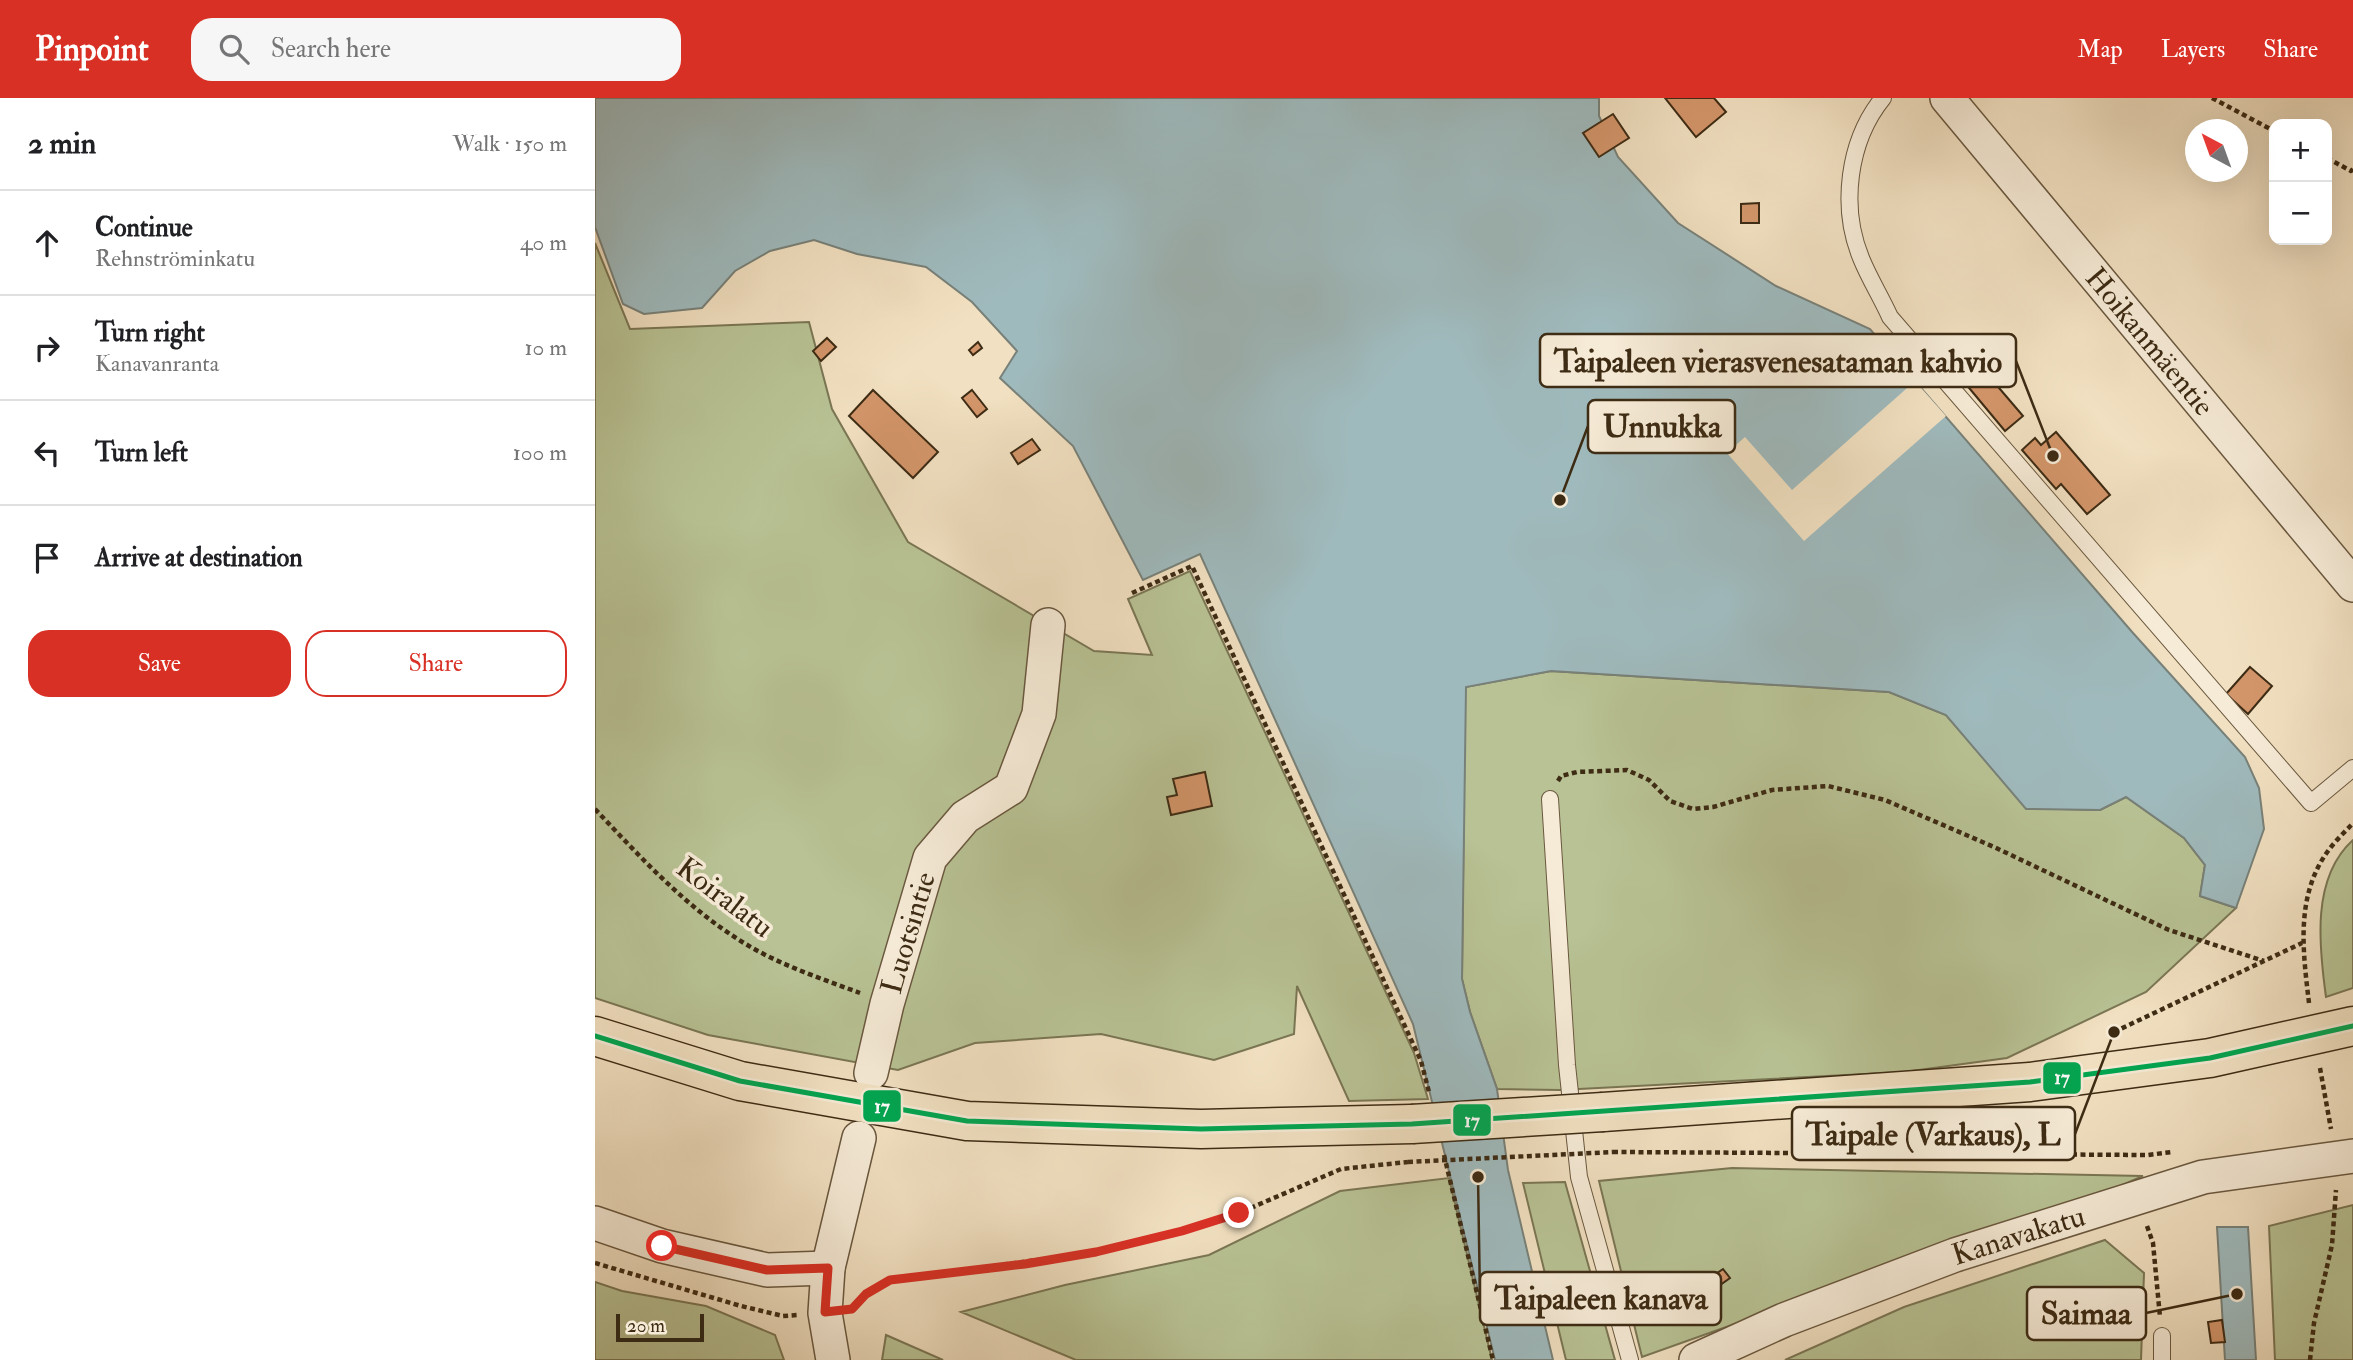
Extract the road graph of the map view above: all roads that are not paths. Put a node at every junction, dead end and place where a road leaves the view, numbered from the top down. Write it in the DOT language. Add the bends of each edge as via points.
graph roads {
  1 [pos="1883,98"];
  2 [pos="1947,98"];
  3 [pos="2353,584"];
  4 [pos="1048,625"];
  5 [pos="2353,768"];
  6 [pos="1550,799"];
  7 [pos="2353,1026"];
  8 [pos="595,1037"];
  9 [pos="871,1073"];
  10 [pos="859,1138"];
  11 [pos="2344,1157"];
  12 [pos="595,1223"];
  13 [pos="828,1268"];
  14 [pos="2162,1336"];
  15 [pos="833,1360"];
  16 [pos="1630,1360"];
  17 [pos="1696,1360"];
  18 [pos="2162,1360"];
  1 -- 5 [label="lane" via="1858,143 1850,178 1850,221 1861,257 1890,317 2311,803"];
  2 -- 3 [label="street, Hoikanmäentie"];
  4 -- 9 [label="street, Luotsintie" via="1039,714 1011,788 965,817 930,858"];
  6 -- 16 [label="lane" via="1579,1177"];
  7 -- 8 [label="highway, bridge" via="2210,1058 2030,1082 1602,1112 1421,1112 1201,1129 967,1121 740,1081"];
  10 -- 13 [label="street"];
  11 -- 17 [label="street, Kanavakatu" via="2203,1177 1955,1255 1784,1320"];
  12 -- 13 [label="street" via="662,1246 767,1270"];
  13 -- 15 [label="street" via="825,1312"];
  14 -- 18 [label="lane"];
}
